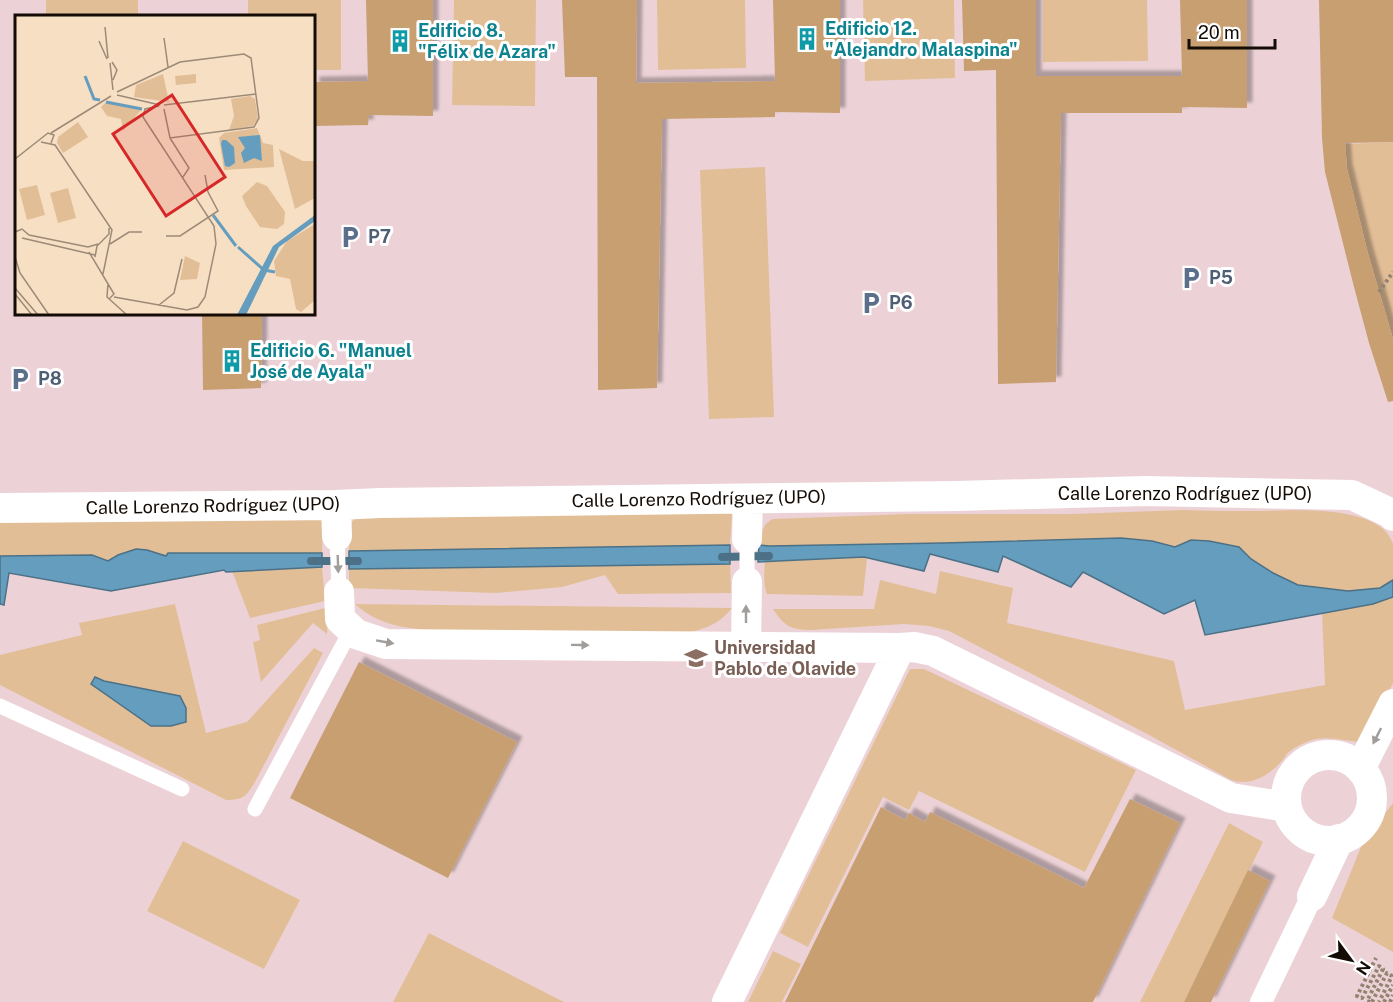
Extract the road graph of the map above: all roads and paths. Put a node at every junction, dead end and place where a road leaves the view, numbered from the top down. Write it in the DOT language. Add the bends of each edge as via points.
graph roads {
  1 [pos="1393,272"];
  2 [pos="1379,292"];
  3 [pos="748,499"];
  4 [pos="336,505"];
  5 [pos="0,508"];
  6 [pos="1393,516"];
  7 [pos="337,536"];
  8 [pos="747,539"];
  9 [pos="747,582"];
  10 [pos="339,592"];
  11 [pos="351,630"];
  12 [pos="746,647"];
  13 [pos="900,648"];
  14 [pos="1393,704"];
  15 [pos="0,706"];
  16 [pos="1375,777"];
  17 [pos="182,789"];
  18 [pos="1287,807"];
  19 [pos="255,809"];
  20 [pos="1340,839"];
  21 [pos="1312,896"];
  22 [pos="1376,958"];
  23 [pos="1393,985"];
  24 [pos="1393,995"];
  25 [pos="727,1002"];
  26 [pos="1261,1002"];
  27 [pos="1371,1002"];
  28 [pos="1379,1002"];
  29 [pos="1384,1002"];
  30 [pos="1390,1002"];
  1 -- 2 [label="path"];
  3 -- 4 [label="street, Calle Lorenzo Rodríguez (UPO)"];
  3 -- 6 [label="street, Calle Lorenzo Rodríguez (UPO)" via="1145,491 1352,495"];
  3 -- 8 [label="street"];
  4 -- 5 [label="street, Calle Lorenzo Rodríguez (UPO)"];
  4 -- 7 [label="street"];
  7 -- 10 [label="lane, one-way"];
  8 -- 9 [label="lane"];
  12 -- 9 [label="street, one-way"];
  10 -- 11 [label="street" via="340,619"];
  11 -- 12 [label="street, one-way" via="386,644"];
  11 -- 19 [label="lane"];
  12 -- 13 [label="street"];
  13 -- 18 [label="street" via="933,651 1231,798"];
  13 -- 25 [label="street"];
  14 -- 16 [label="street, one-way"];
  15 -- 17 [label="lane"];
  16 -- 18 [label="street" via="1350,759 1323,754 1309,759 1290,778"];
  16 -- 20 [label="street" via="1367,819 1358,831"];
  18 -- 20 [label="street" via="1302,832 1330,842"];
  20 -- 21 [label="street"];
  21 -- 26 [label="street"];
  22 -- 27 [label="path" via="1357,996 1362,998 1379,966 1383,969 1367,1001"];
  23 -- 29 [label="path"];
  24 -- 30 [label="path"];
  27 -- 28 [label="path" via="1387,973 1392,976"];
}
